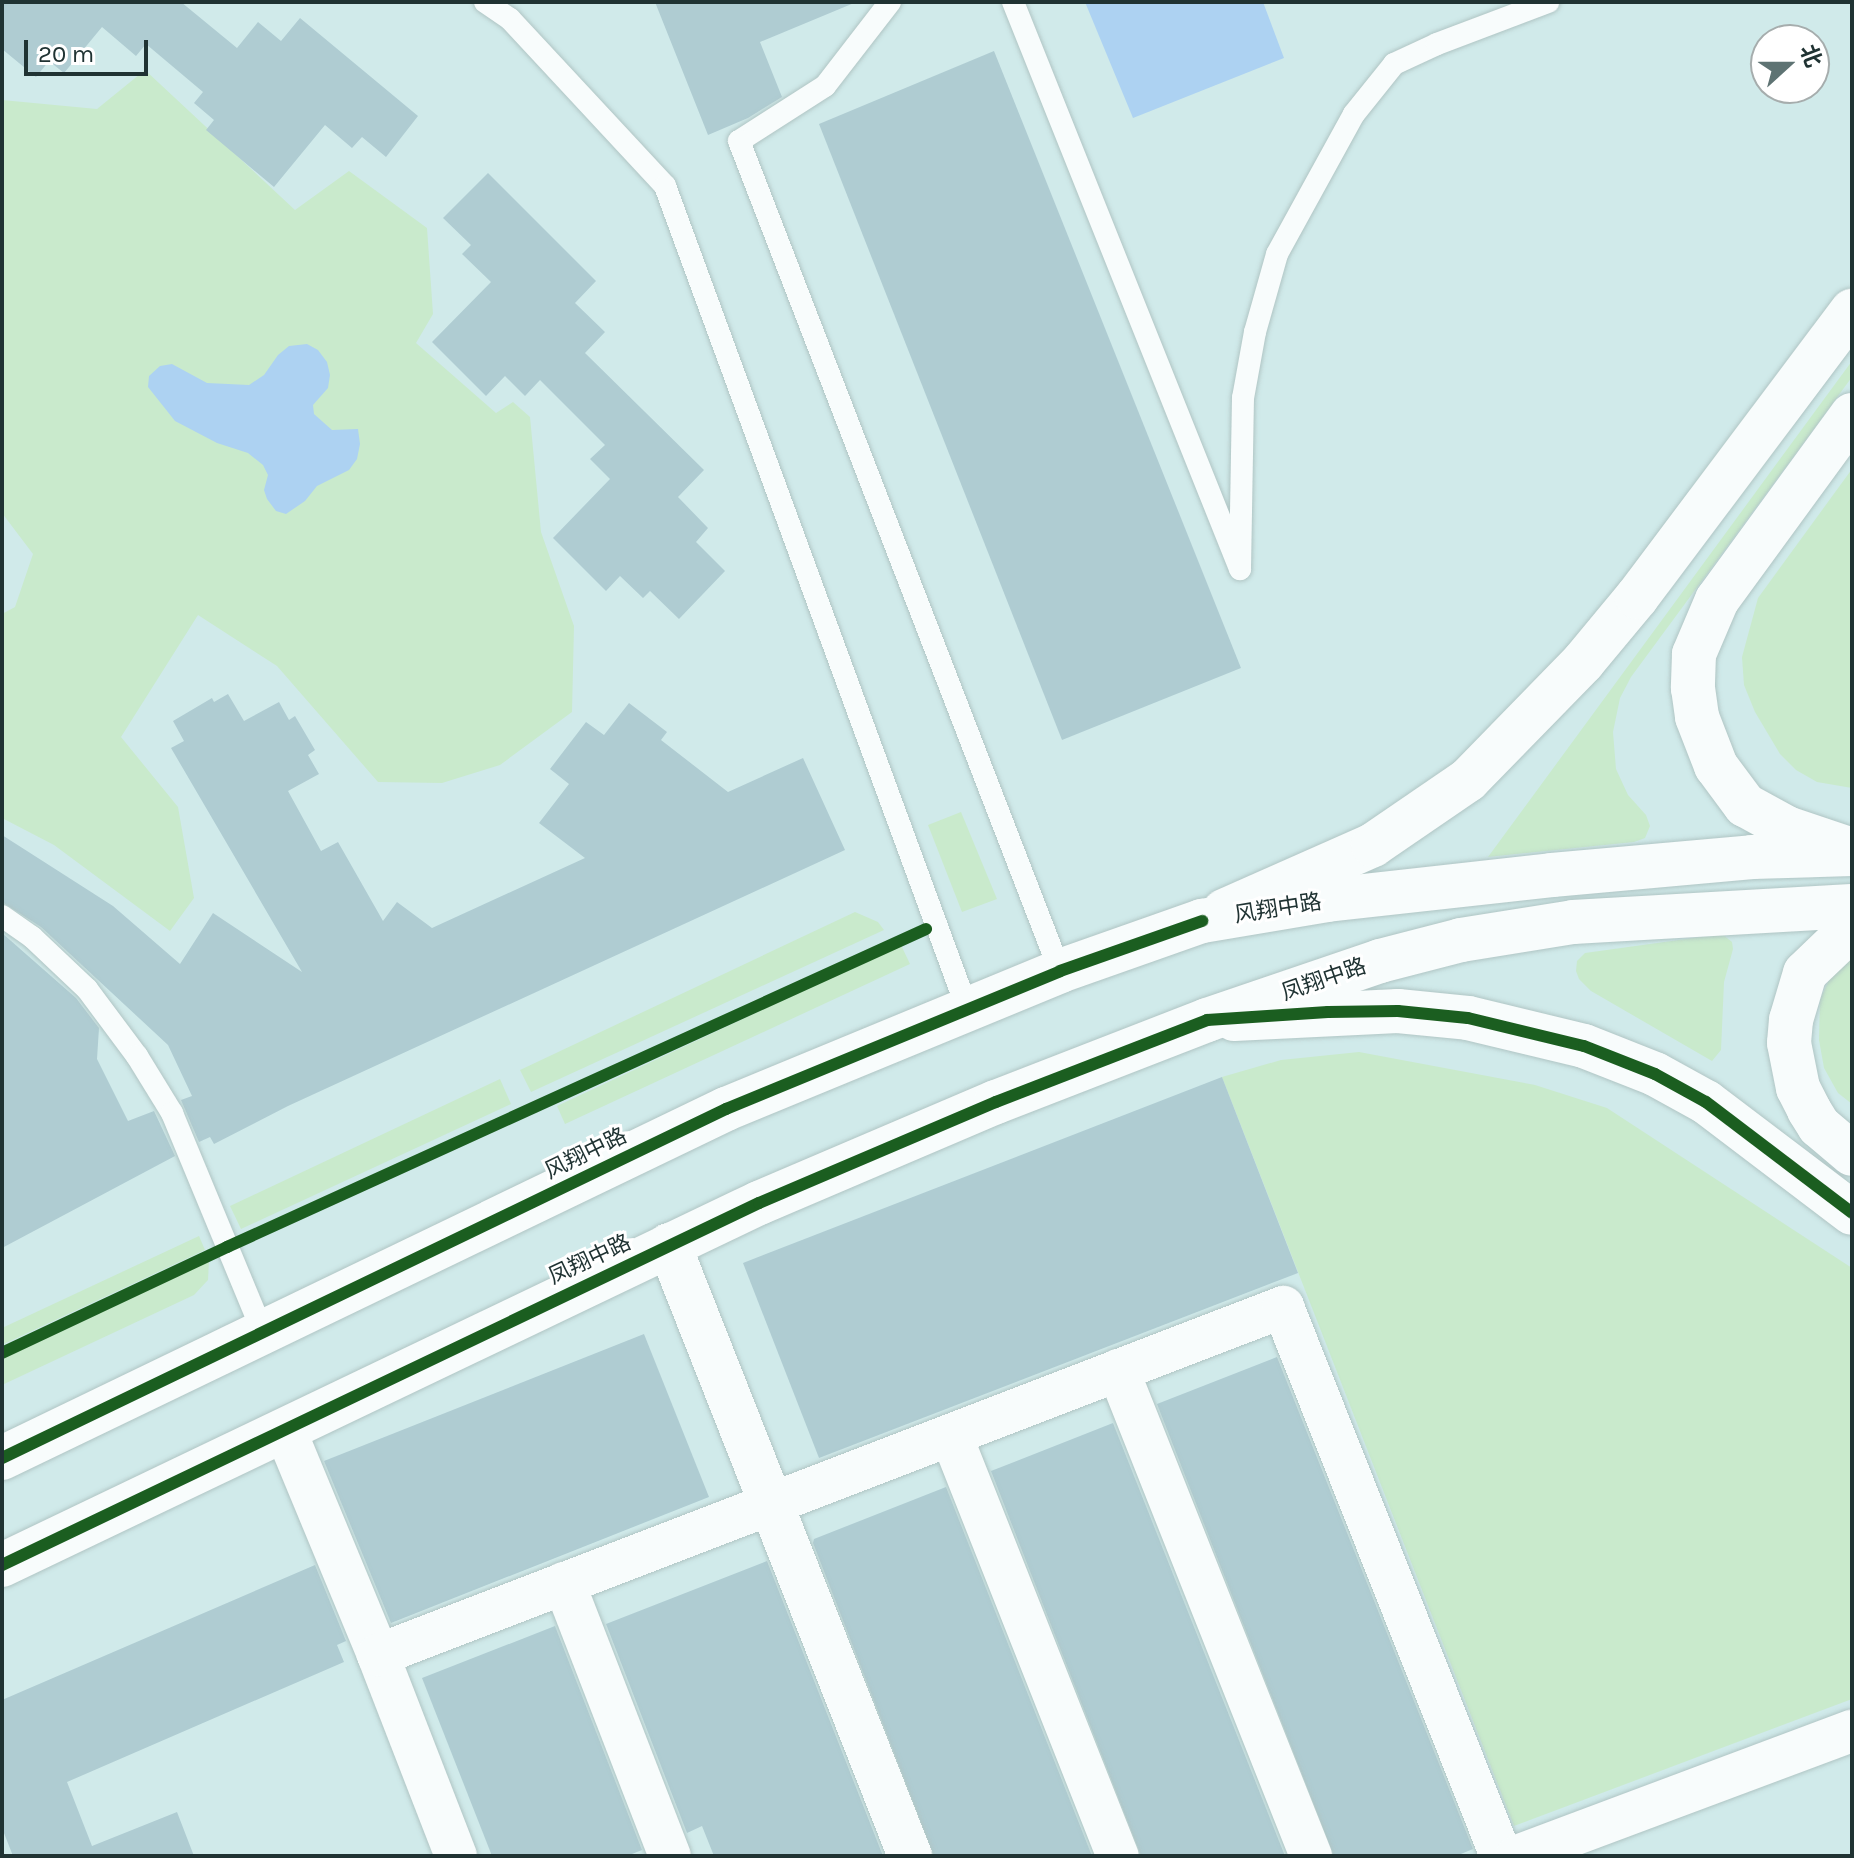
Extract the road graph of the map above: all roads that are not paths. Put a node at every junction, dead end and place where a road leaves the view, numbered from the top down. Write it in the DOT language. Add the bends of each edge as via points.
graph roads {
  1 [pos="485,2"];
  2 [pos="890,2"];
  3 [pos="1013,2"];
  4 [pos="1548,2"];
  5 [pos="1852,311"];
  6 [pos="1852,415"];
  7 [pos="1852,852"];
  8 [pos="1852,906"];
  9 [pos="2,916"];
  10 [pos="1202,921"];
  11 [pos="1852,928"];
  12 [pos="1060,971"];
  13 [pos="967,1008"];
  14 [pos="1207,1020"];
  15 [pos="1852,1154"];
  16 [pos="1852,1213"];
  17 [pos="669,1245"];
  18 [pos="263,1333"];
  19 [pos="1118,1370"];
  20 [pos="285,1430"];
  21 [pos="951,1435"];
  22 [pos="2,1458"];
  23 [pos="771,1504"];
  24 [pos="2,1565"];
  25 [pos="564,1583"];
  26 [pos="378,1655"];
  27 [pos="1852,1731"];
  28 [pos="456,1856"];
  29 [pos="670,1856"];
  30 [pos="910,1856"];
  31 [pos="1118,1856"];
  32 [pos="1311,1856"];
  33 [pos="1501,1856"];
  34 [pos="1517,1856"];
  1 -- 13 [label="lane" via="510,19 665,186"];
  2 -- 12 [label="lane" via="825,86 739,141"];
  3 -- 4 [label="lane" via="1240,569 1243,398 1277,254 1354,114 1394,64"];
  5 -- 10 [label="main road" via="1637,597 1583,662 1468,780 1373,845"];
  6 -- 7 [label="main road" via="1717,600 1694,654 1693,688 1697,717 1716,766 1745,805"];
  7 -- 10 [label="main road, 风翔中路" via="1552,875 1327,900"];
  8 -- 14 [label="main road, 凤翔中路" via="1573,922 1461,940 1380,961"];
  9 -- 18 [label="lane" via="93,983 172,1113"];
  10 -- 12 [label="main road, 风翔中路"];
  11 -- 15 [label="main road" via="1805,973 1789,1043 1798,1088 1809,1110 1819,1126"];
  12 -- 13 [label="main road, 风翔中路"];
  13 -- 18 [label="main road, 风翔中路" via="726,1109"];
  14 -- 16 [label="main road" via="1398,1011 1468,1018 1584,1046 1655,1074 1706,1102"];
  14 -- 17 [label="main road, 凤翔中路" via="996,1102"];
  17 -- 20 [label="main road, 凤翔中路"];
  17 -- 23 [label="main road"];
  18 -- 22 [label="main road, 风翔中路"];
  19 -- 21 [label="street"];
  19 -- 32 [label="street"];
  19 -- 33 [label="street" via="1283,1307"];
  20 -- 24 [label="main road, 凤翔中路"];
  20 -- 26 [label="street"];
  21 -- 23 [label="street"];
  21 -- 31 [label="street"];
  23 -- 25 [label="street"];
  23 -- 30 [label="main road"];
  25 -- 26 [label="street"];
  25 -- 29 [label="street"];
  26 -- 28 [label="street"];
  27 -- 34 [label="street"];
}
